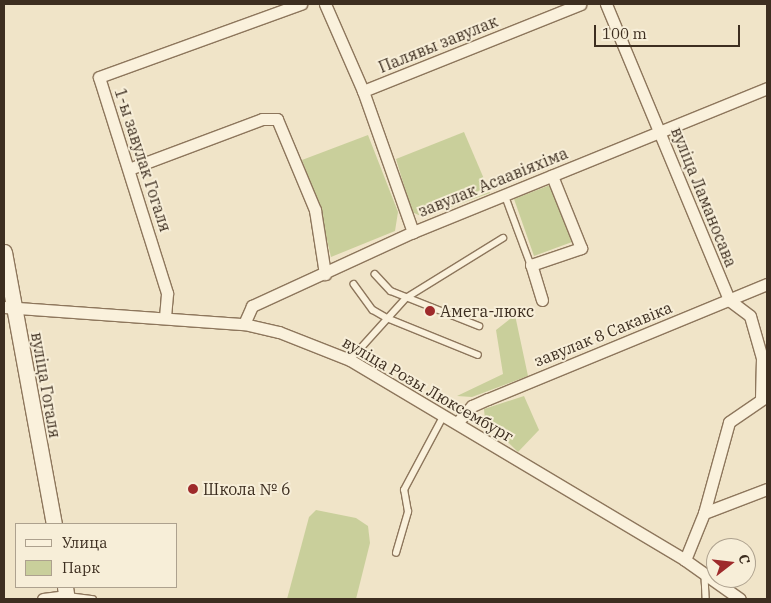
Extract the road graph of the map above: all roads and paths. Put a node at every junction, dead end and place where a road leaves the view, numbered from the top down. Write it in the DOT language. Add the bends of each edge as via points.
graph roads {
  1 [pos="301,4"];
  2 [pos="326,4"];
  3 [pos="580,4"];
  4 [pos="606,4"];
  5 [pos="767,88"];
  6 [pos="363,91"];
  7 [pos="661,133"];
  8 [pos="130,169"];
  9 [pos="552,176"];
  10 [pos="505,195"];
  11 [pos="412,232"];
  12 [pos="503,238"];
  13 [pos="4,252"];
  14 [pos="530,265"];
  15 [pos="325,274"];
  16 [pos="375,274"];
  17 [pos="354,284"];
  18 [pos="767,284"];
  19 [pos="406,298"];
  20 [pos="542,300"];
  21 [pos="729,300"];
  22 [pos="9,307"];
  23 [pos="165,317"];
  24 [pos="387,318"];
  25 [pos="244,324"];
  26 [pos="479,326"];
  27 [pos="478,355"];
  28 [pos="350,360"];
  29 [pos="764,398"];
  30 [pos="444,415"];
  31 [pos="457,423"];
  32 [pos="767,489"];
  33 [pos="704,513"];
  34 [pos="54,523"];
  35 [pos="396,553"];
  36 [pos="685,560"];
  37 [pos="705,577"];
  38 [pos="67,594"];
  39 [pos="44,599"];
  40 [pos="93,599"];
  41 [pos="706,599"];
  42 [pos="740,599"];
  1 -- 8 [label="street, 1-ы завулак Гогаля" via="99,77"];
  2 -- 6 [label="street"];
  3 -- 6 [label="street, Палявы завулак"];
  4 -- 7 [label="street, вуліца Ламаносава"];
  5 -- 7 [label="street, завулак Асаавіяхіма"];
  6 -- 11 [label="street"];
  7 -- 9 [label="street, завулак Асаавіяхіма"];
  7 -- 21 [label="street, вуліца Ламаносава"];
  8 -- 15 [label="street" via="262,119 277,119 315,210"];
  8 -- 23 [label="street, 1-ы завулак Гогаля" via="167,293"];
  9 -- 10 [label="street, завулак Асаавіяхіма"];
  9 -- 14 [label="street" via="581,248"];
  10 -- 11 [label="street, завулак Асаавіяхіма"];
  10 -- 14 [label="lane"];
  11 -- 15 [label="street, завулак Асаавіяхіма"];
  12 -- 19 [label="lane"];
  13 -- 22 [label="main road, вуліца Гогаля"];
  14 -- 20 [label="street"];
  15 -- 25 [label="street, завулак Асаавіяхіма" via="252,306"];
  16 -- 19 [label="lane" via="391,292"];
  17 -- 24 [label="lane" via="373,310"];
  18 -- 21 [label="street, завулак 8 Сакавіка"];
  19 -- 24 [label="lane"];
  19 -- 26 [label="lane"];
  21 -- 29 [label="street" via="750,316 762,358"];
  21 -- 31 [label="street, завулак 8 Сакавіка" via="472,406"];
  22 -- 23 [label="street, вуліца Розы Люксембург"];
  22 -- 34 [label="main road, вуліца Гогаля"];
  23 -- 25 [label="street, вуліца Розы Люксембург"];
  24 -- 27 [label="lane"];
  24 -- 28 [label="lane"];
  25 -- 28 [label="street, вуліца Розы Люксембург" via="278,332"];
  28 -- 30 [label="street, вуліца Розы Люксембург"];
  29 -- 33 [label="street" via="730,422"];
  30 -- 31 [label="street, вуліца Розы Люксембург"];
  30 -- 35 [label="lane" via="404,490 408,512"];
  31 -- 36 [label="street, вуліца Розы Люксембург"];
  32 -- 33 [label="street"];
  33 -- 36 [label="street"];
  36 -- 37 [label="street, вуліца Розы Люксембург"];
  37 -- 41 [label="lane"];
  37 -- 42 [label="street, вуліца Розы Люксембург"];
  38 -- 39 [label="street"];
  38 -- 40 [label="lane"];
}
